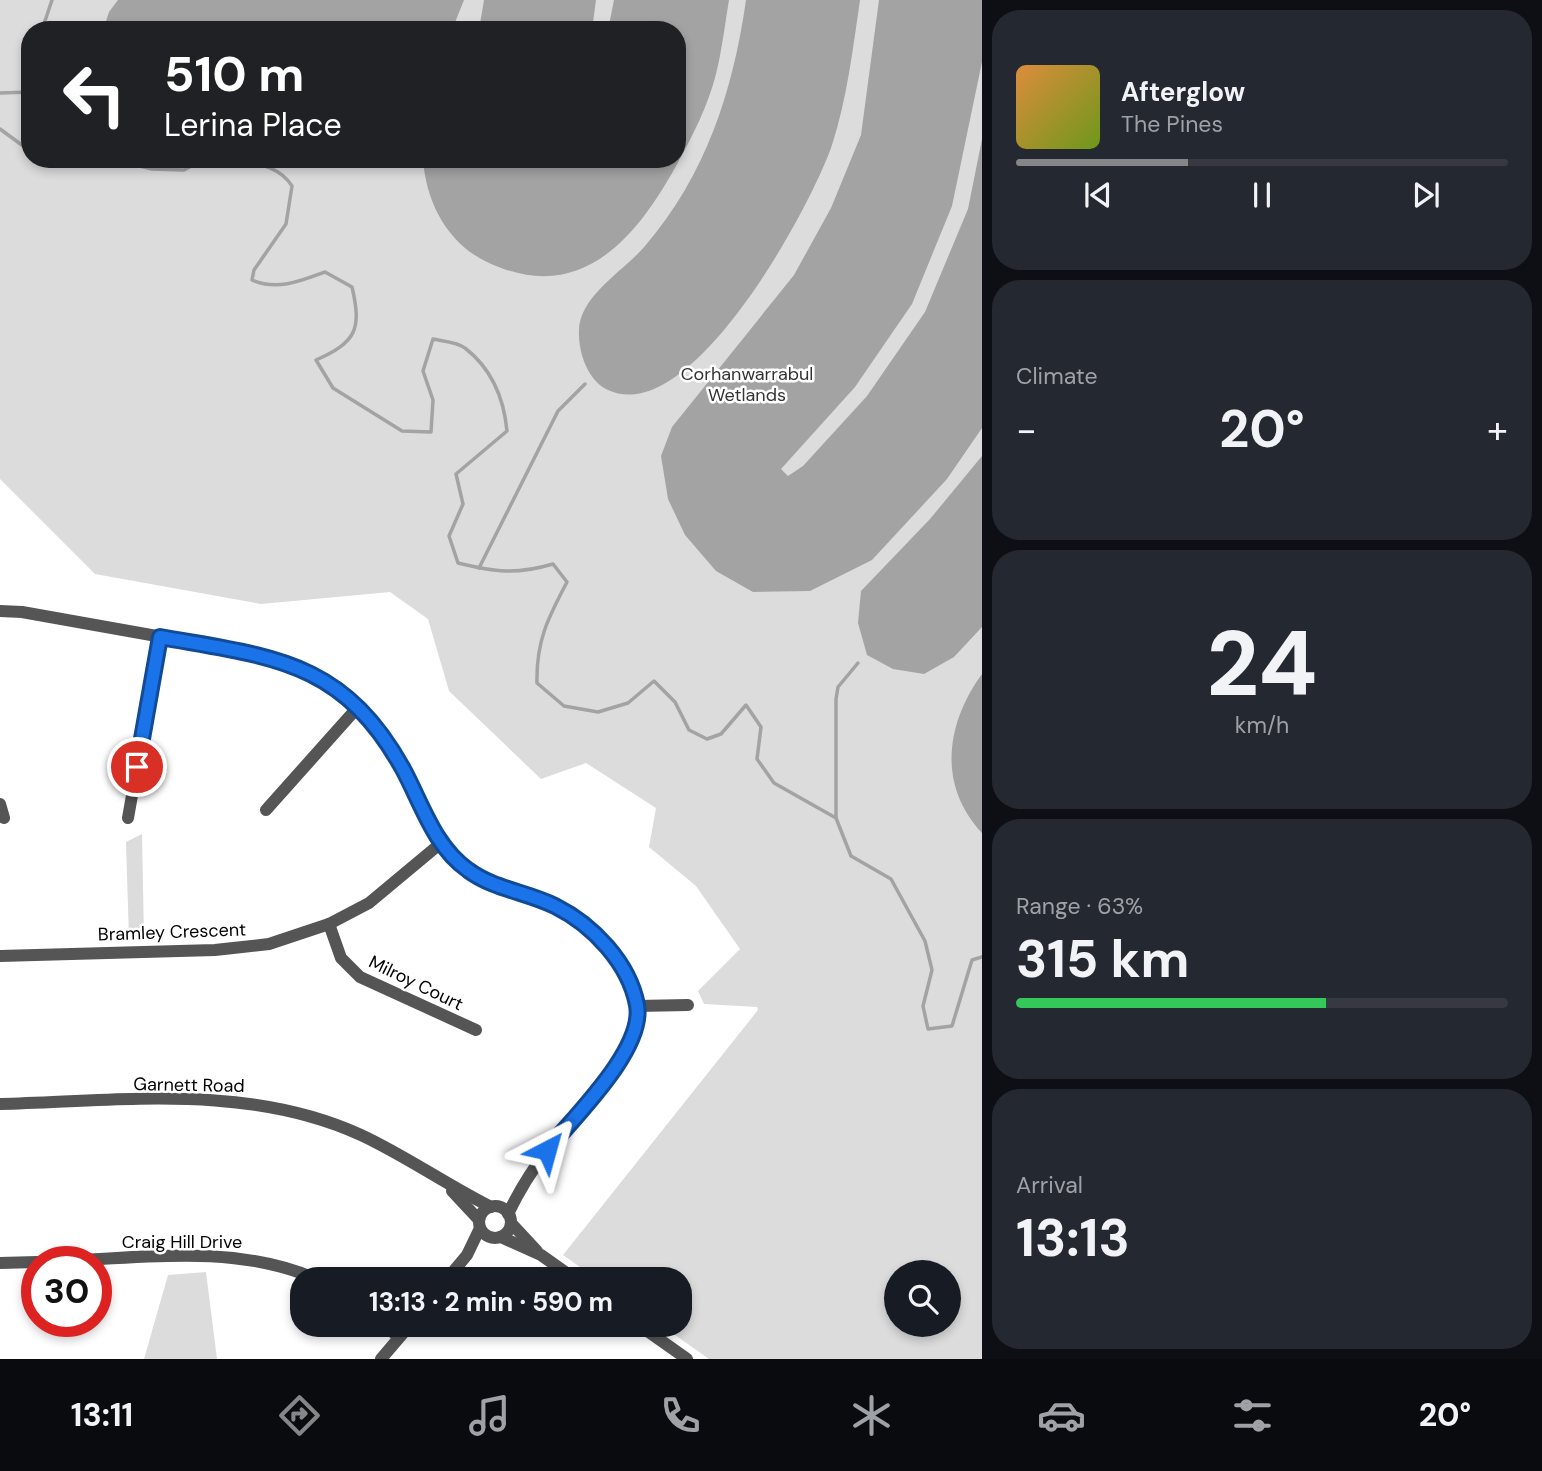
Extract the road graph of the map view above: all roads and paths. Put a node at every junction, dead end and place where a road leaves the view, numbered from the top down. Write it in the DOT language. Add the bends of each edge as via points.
graph roads {
  1 [pos="0,611"];
  2 [pos="160,637"];
  3 [pos="357,708"];
  4 [pos="0,804"];
  5 [pos="266,810"];
  6 [pos="4,818"];
  7 [pos="128,818"];
  8 [pos="441,843"];
  9 [pos="329,924"];
  10 [pos="0,956"];
  11 [pos="688,1005"];
  12 [pos="637,1006"];
  13 [pos="476,1030"];
  14 [pos="0,1104"];
  15 [pos="444,1184"];
  16 [pos="502,1212"];
  17 [pos="480,1224"];
  18 [pos="496,1237"];
  19 [pos="467,1255"];
  20 [pos="541,1255"];
  21 [pos="112,1260"];
  22 [pos="21,1262"];
  23 [pos="0,1263"];
  24 [pos="457,1267"];
  25 [pos="558,1267"];
  26 [pos="290,1270"];
  27 [pos="656,1337"];
  28 [pos="400,1338"];
  29 [pos="382,1359"];
  30 [pos="687,1359"];
  1 -- 2 [label="street"];
  2 -- 3 [label="street" via="289,662 327,682"];
  2 -- 7 [label="street"];
  3 -- 5 [label="street"];
  3 -- 8 [label="street" via="376,726"];
  4 -- 6 [label="street"];
  8 -- 9 [label="street, Bramley Crescent" via="369,903"];
  8 -- 12 [label="street" via="474,874 555,906 600,939 626,976"];
  9 -- 10 [label="street, Bramley Crescent" via="242,948"];
  9 -- 13 [label="street, Milroy Court" via="341,958 360,976"];
  11 -- 12 [label="street"];
  12 -- 16 [label="street" via="633,1032 618,1063"];
  14 -- 15 [label="street, Garnett Road" via="201,1099 263,1105 360,1135"];
  15 -- 16 [label="street, Garnett Road"];
  15 -- 17 [label="street, Garnett Road"];
  16 -- 17 [label="street" via="483,1212"];
  16 -- 18 [label="street" via="508,1231"];
  16 -- 20 [label="street, Garnett Road"];
  17 -- 18 [label="street, Garnett Road"];
  17 -- 19 [label="street"];
  18 -- 19 [label="street"];
  18 -- 20 [label="street, Garnett Road"];
  19 -- 24 [label="street"];
  20 -- 25 [label="street, Garnett Road"];
  21 -- 26 [label="street, Craig Hill Drive" via="226,1256"];
  22 -- 23 [label="street"];
  27 -- 30 [label="street"];
  28 -- 29 [label="street"];
}
